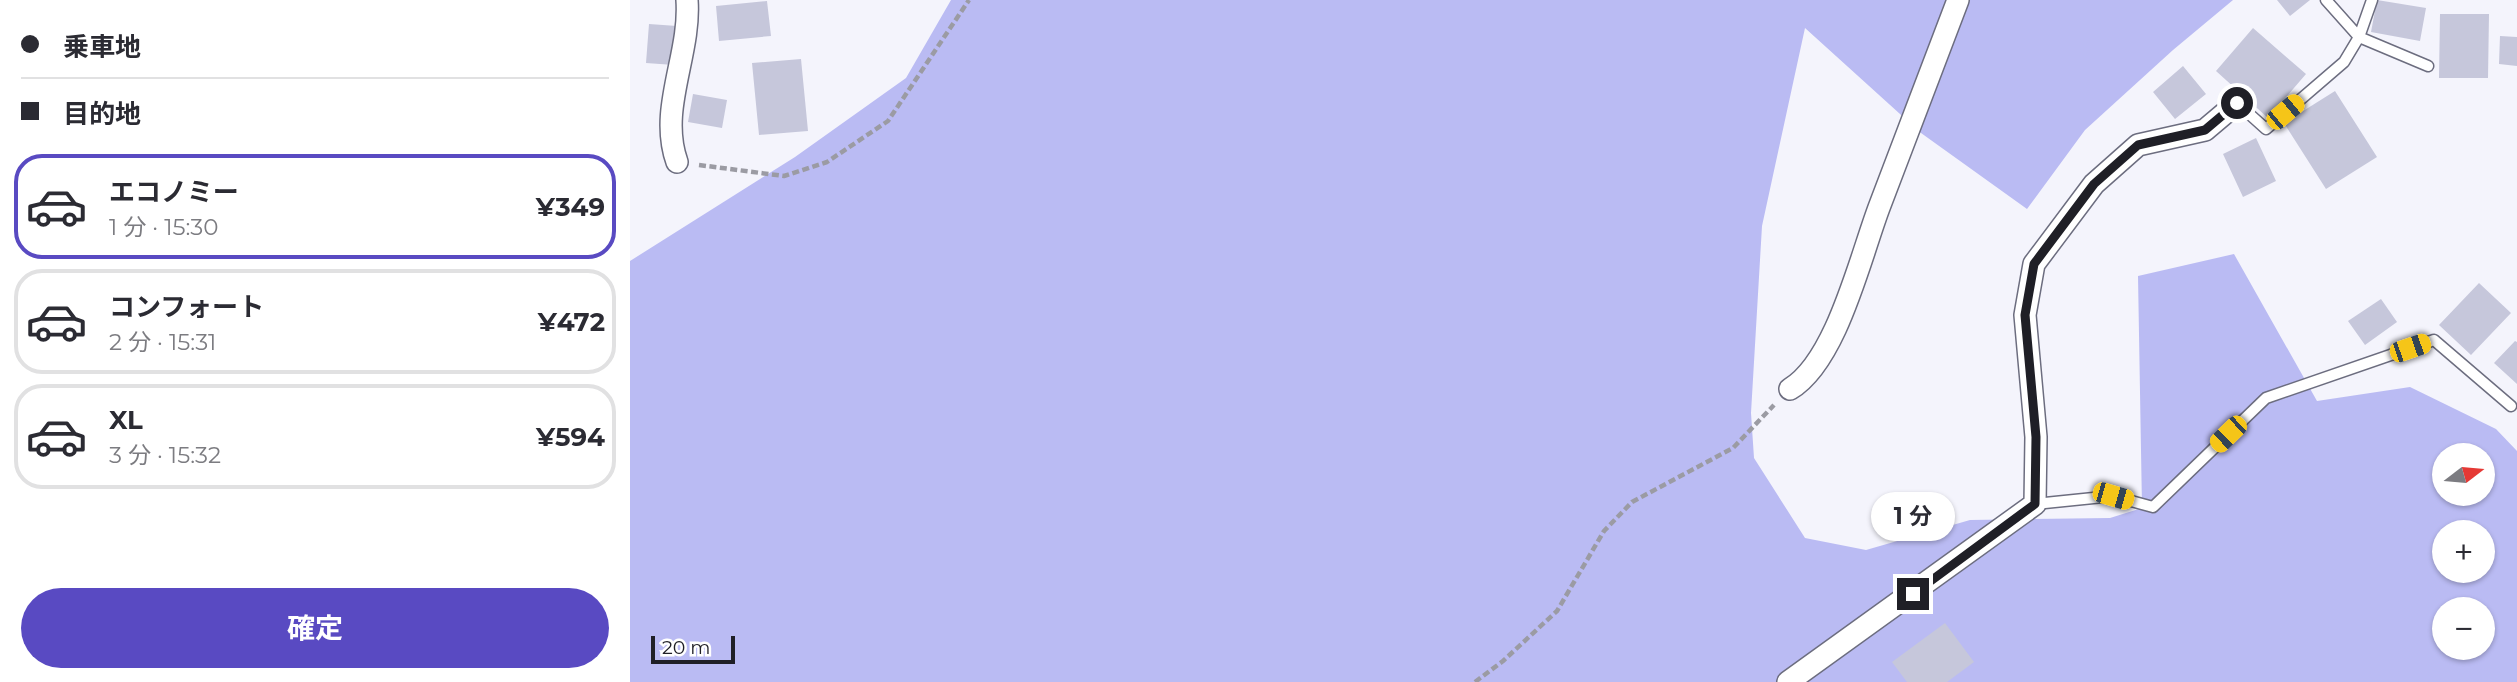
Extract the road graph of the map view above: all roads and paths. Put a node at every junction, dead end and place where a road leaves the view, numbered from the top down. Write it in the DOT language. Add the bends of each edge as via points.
graph roads {
  1 [pos="687,0"];
  2 [pos="969,0"];
  3 [pos="1958,0"];
  4 [pos="2326,0"];
  5 [pos="2372,0"];
  6 [pos="2359,37"];
  7 [pos="2428,66"];
  8 [pos="2237,103"];
  9 [pos="677,162"];
  10 [pos="1790,389"];
  11 [pos="2511,406"];
  12 [pos="2035,504"];
  13 [pos="1475,682"];
  14 [pos="1788,682"];
  1 -- 9 [label="street" via="684,54 671,112 671,146"];
  2 -- 9 [label="path" via="888,121 827,162 784,176"];
  3 -- 10 [label="street" via="1859,271 1826,345"];
  4 -- 6 [label="lane"];
  5 -- 6 [label="lane"];
  6 -- 7 [label="lane"];
  6 -- 8 [label="lane" via="2344,62 2266,129"];
  8 -- 12 [label="street" via="2205,130 2138,145 2094,184 2034,264 2025,315 2036,437"];
  10 -- 13 [label="path" via="1733,448 1632,502 1604,531 1557,611"];
  11 -- 12 [label="lane" via="2434,340 2266,398 2153,508 2113,496"];
  12 -- 14 [label="street"];
}
